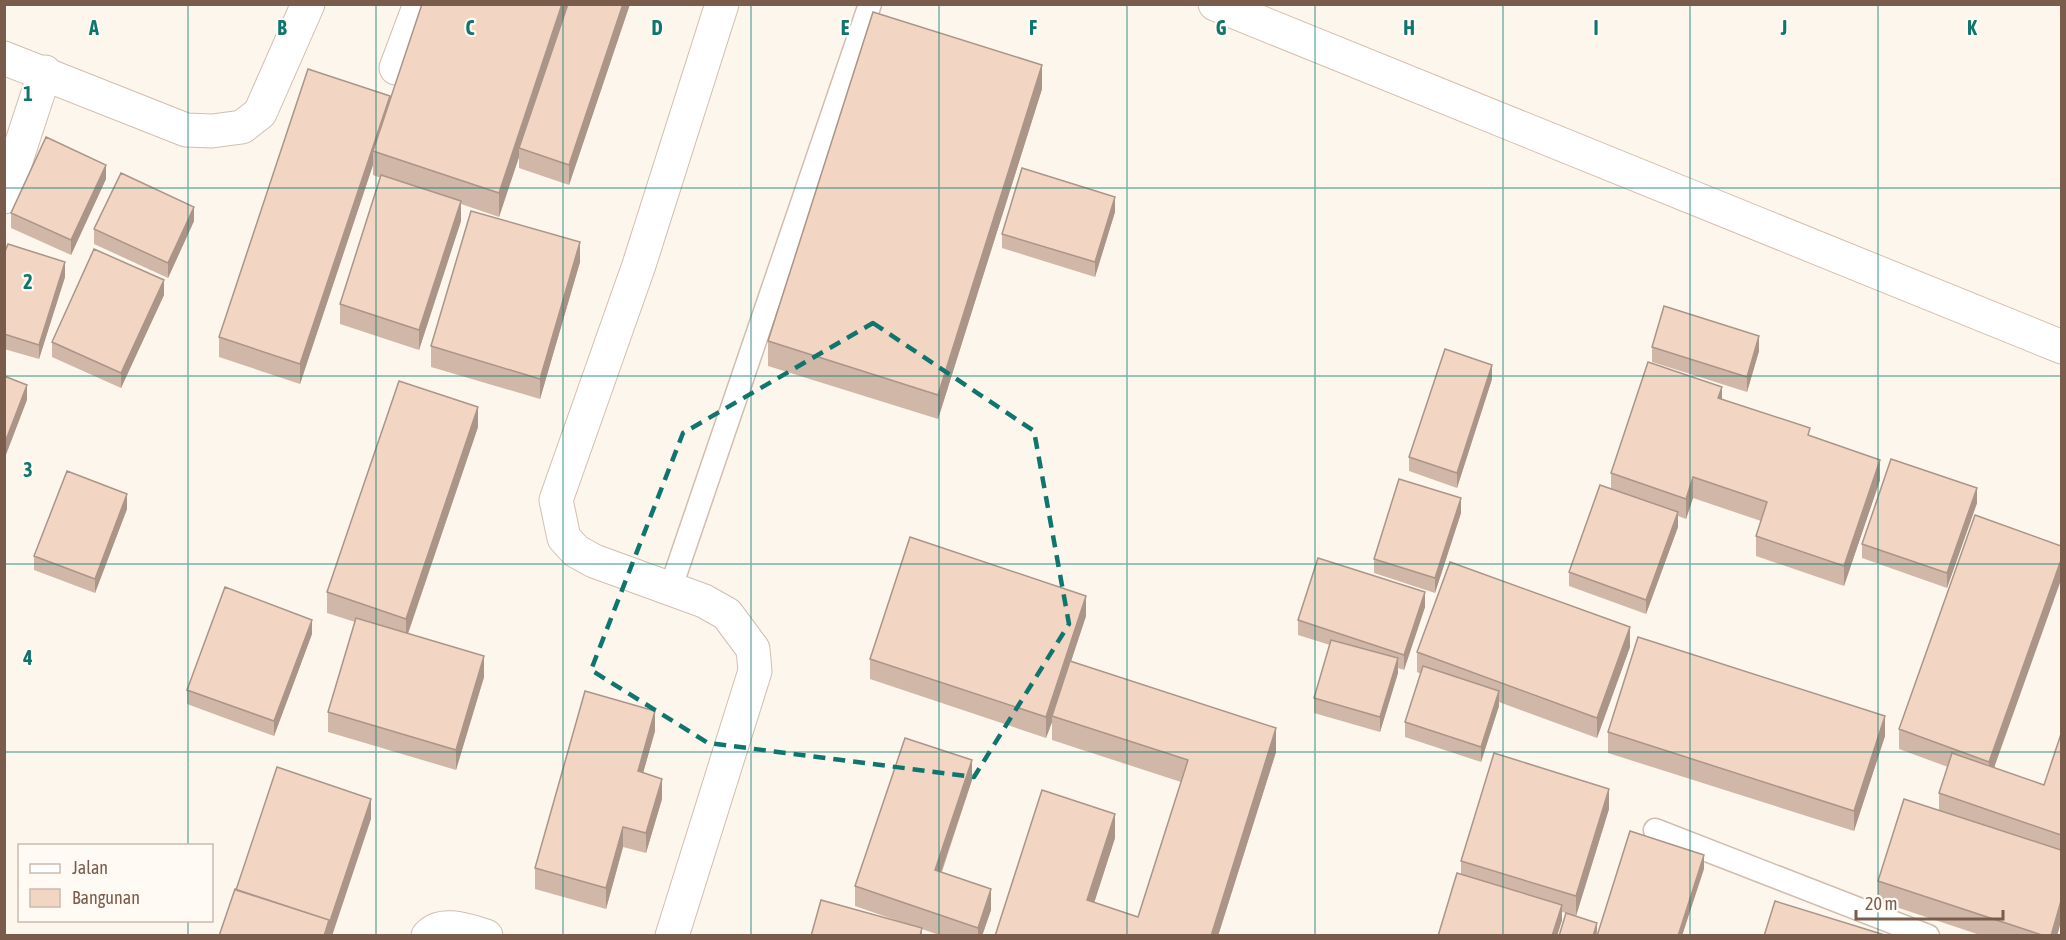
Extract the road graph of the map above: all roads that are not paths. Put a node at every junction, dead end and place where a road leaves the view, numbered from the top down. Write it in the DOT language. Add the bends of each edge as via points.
graph roads {
  1 [pos="308,4"];
  2 [pos="420,4"];
  3 [pos="722,4"];
  4 [pos="870,4"];
  5 [pos="1215,4"];
  6 [pos="4,58"];
  7 [pos="396,68"];
  8 [pos="45,72"];
  9 [pos="4,197"];
  10 [pos="2061,347"];
  11 [pos="671,587"];
  12 [pos="1655,830"];
  13 [pos="428,936"];
  14 [pos="486,936"];
  15 [pos="672,936"];
  16 [pos="1928,936"];
  1 -- 8 [label="street" via="260,113 242,127 186,130"];
  2 -- 7 [label="street"];
  3 -- 11 [label="street" via="639,265 556,500 564,538 576,552"];
  4 -- 11 [label="lane"];
  5 -- 10 [label="street"];
  6 -- 8 [label="street"];
  8 -- 9 [label="street"];
  11 -- 15 [label="street" via="727,614 753,650 755,671"];
  12 -- 16 [label="lane"];
  13 -- 14 [label="street" via="432,931 454,927"];
}
